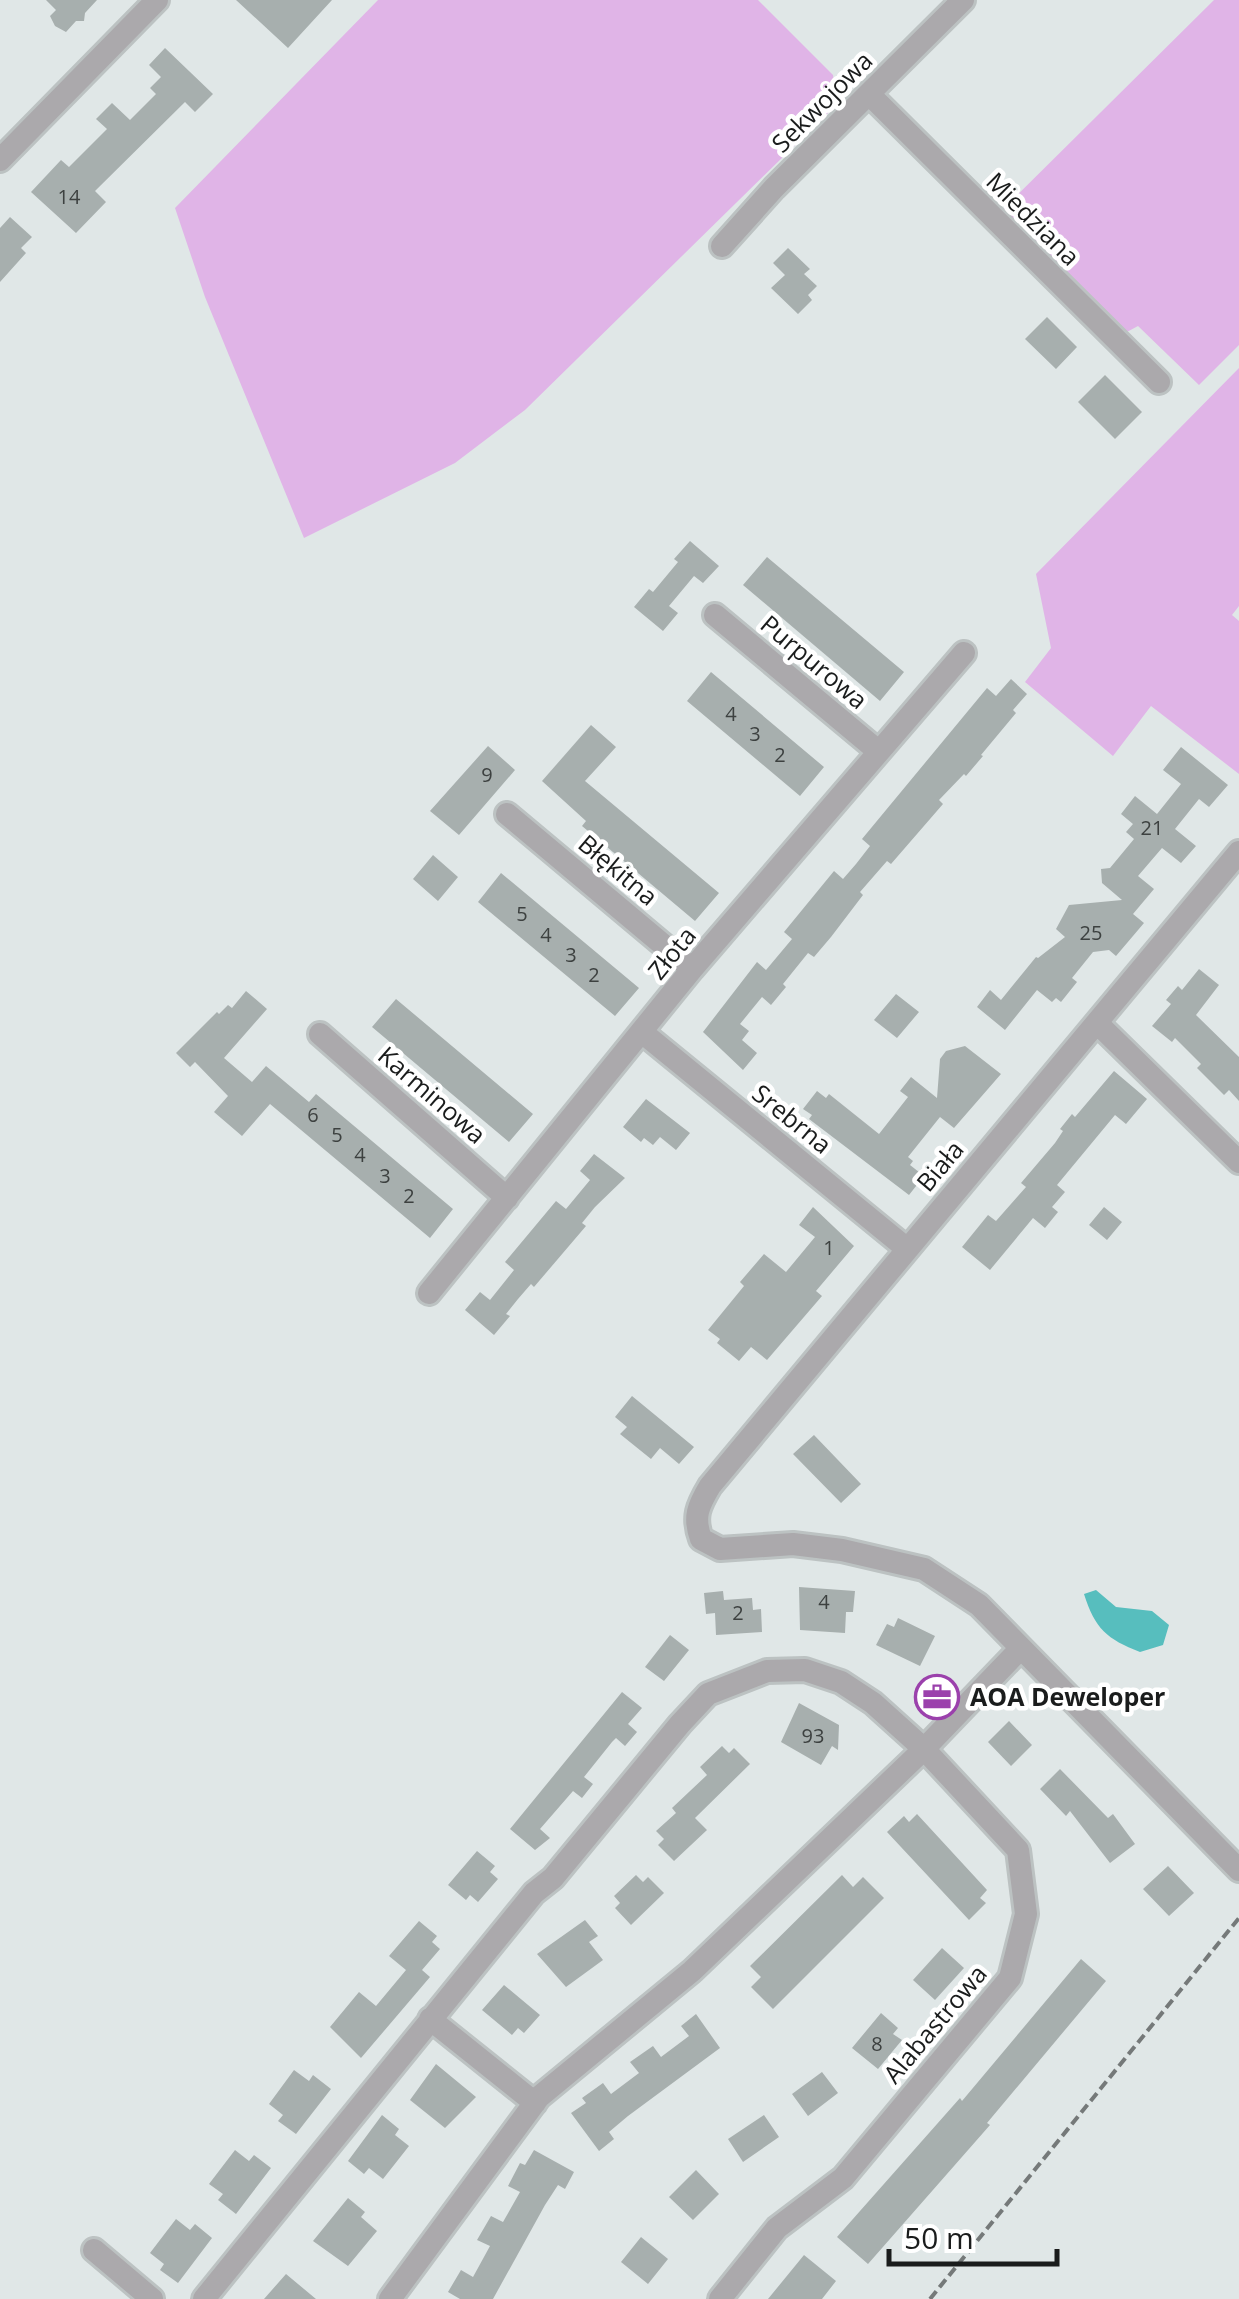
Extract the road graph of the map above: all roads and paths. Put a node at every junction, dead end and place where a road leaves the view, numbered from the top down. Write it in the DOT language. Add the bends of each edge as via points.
graph roads {
  1 [pos="962,0"];
  2 [pos="151,2"];
  3 [pos="869,94"];
  4 [pos="0,160"];
  5 [pos="722,246"];
  6 [pos="1159,382"];
  7 [pos="715,615"];
  8 [pos="964,652"];
  9 [pos="878,751"];
  10 [pos="508,814"];
  11 [pos="1239,852"];
  12 [pos="692,970"];
  13 [pos="1098,1023"];
  14 [pos="643,1032"];
  15 [pos="320,1034"];
  16 [pos="1239,1162"];
  17 [pos="507,1198"];
  18 [pos="906,1248"];
  19 [pos="429,1293"];
  20 [pos="1021,1648"];
  21 [pos="924,1749"];
  22 [pos="1239,1870"];
  23 [pos="1239,1918"];
  24 [pos="430,2019"];
  25 [pos="534,2102"];
  26 [pos="94,2250"];
  27 [pos="152,2299"];
  28 [pos="204,2299"];
  29 [pos="390,2299"];
  30 [pos="720,2299"];
  31 [pos="930,2299"];
  1 -- 3 [label="street, Sekwojowa"];
  2 -- 4 [label="street"];
  3 -- 5 [label="street, Sekwojowa"];
  3 -- 6 [label="street, Miedziana"];
  7 -- 9 [label="street, Purpurowa"];
  8 -- 9 [label="street, Złota"];
  9 -- 12 [label="street, Złota"];
  10 -- 12 [label="street, Błękitna"];
  11 -- 13 [label="street, Biała"];
  12 -- 14 [label="street, Złota"];
  13 -- 16 [label="street"];
  13 -- 18 [label="street, Biała"];
  14 -- 17 [label="street, Złota"];
  14 -- 18 [label="street, Srebrna"];
  15 -- 17 [label="street, Karminowa"];
  17 -- 19 [label="street, Złota"];
  18 -- 20 [label="street, Biała" via="710,1486 695,1523 701,1539 720,1549 793,1544 924,1570 980,1605"];
  20 -- 21 [label="street"];
  20 -- 22 [label="street"];
  21 -- 24 [label="street, Alabastrowa" via="857,1692 805,1670 767,1671 708,1694"];
  21 -- 25 [label="street" via="692,1972"];
  21 -- 30 [label="street, Alabastrowa" via="1018,1850 1026,1914 1010,1978 843,2178 778,2228"];
  23 -- 31 [label="path"];
  24 -- 25 [label="street"];
  24 -- 28 [label="street, Alabastrowa"];
  25 -- 29 [label="street"];
  26 -- 27 [label="street"];
}
